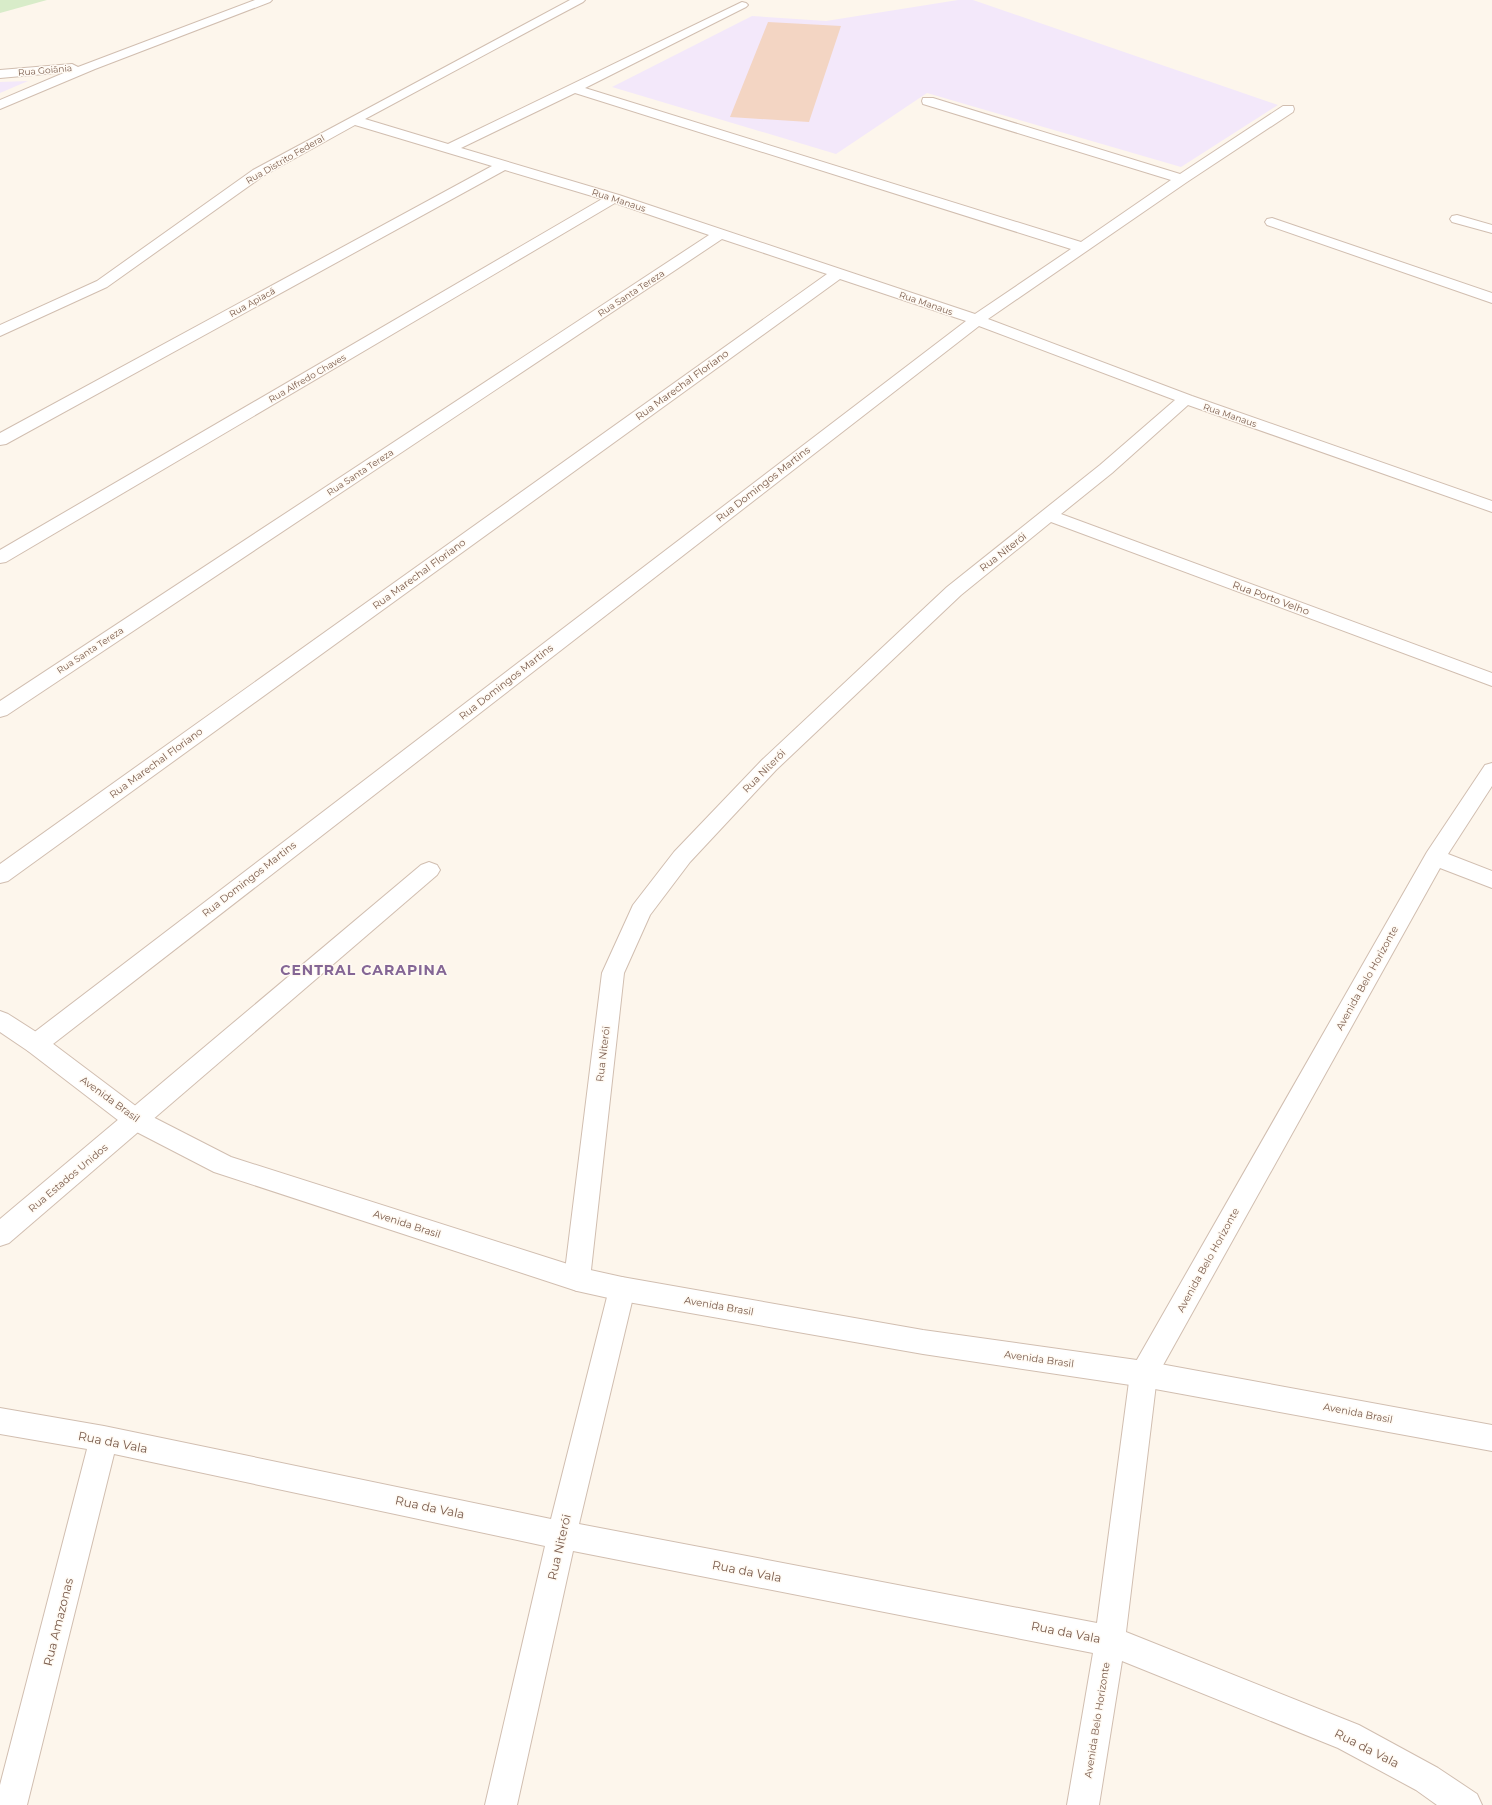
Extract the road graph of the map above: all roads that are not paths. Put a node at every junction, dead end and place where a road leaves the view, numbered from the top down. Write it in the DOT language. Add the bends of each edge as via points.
graph roads {
  1 [pos="266,0"];
  2 [pos="579,0"];
  3 [pos="742,5"];
  4 [pos="91,66"];
  5 [pos="0,74"];
  6 [pos="574,89"];
  7 [pos="928,101"];
  8 [pos="0,105"];
  9 [pos="1288,110"];
  10 [pos="354,120"];
  11 [pos="448,149"];
  12 [pos="504,164"];
  13 [pos="1182,179"];
  14 [pos="614,198"];
  15 [pos="1457,219"];
  16 [pos="1272,222"];
  17 [pos="1492,229"];
  18 [pos="720,234"];
  19 [pos="1081,247"];
  20 [pos="838,273"];
  21 [pos="1492,298"];
  22 [pos="977,320"];
  23 [pos="0,331"];
  24 [pos="1186,399"];
  25 [pos="0,440"];
  26 [pos="1492,507"];
  27 [pos="1049,515"];
  28 [pos="0,558"];
  29 [pos="1492,680"];
  30 [pos="0,710"];
  31 [pos="1492,770"];
  32 [pos="1435,857"];
  33 [pos="429,870"];
  34 [pos="0,876"];
  35 [pos="1492,880"];
  36 [pos="0,1020"];
  37 [pos="36,1044"];
  38 [pos="136,1120"];
  39 [pos="0,1235"];
  40 [pos="577,1279"];
  41 [pos="622,1290"];
  42 [pos="1144,1374"];
  43 [pos="0,1421"];
  44 [pos="1492,1438"];
  45 [pos="104,1439"];
  46 [pos="562,1535"];
  47 [pos="1110,1641"];
  48 [pos="11,1805"];
  49 [pos="502,1805"];
  50 [pos="1083,1805"];
  51 [pos="1466,1805"];
  1 -- 4 [label="street"];
  2 -- 10 [label="street, Rua Distrito Federal"];
  3 -- 6 [label="street"];
  4 -- 5 [label="street, Rua Goiânia"];
  4 -- 8 [label="street"];
  6 -- 11 [label="street"];
  6 -- 19 [label="street"];
  7 -- 13 [label="street"];
  9 -- 13 [label="street, Rua Domingos Martins"];
  10 -- 11 [label="street, Rua Manaus"];
  10 -- 23 [label="street, Rua Distrito Federal" via="258,173 102,284"];
  11 -- 12 [label="street, Rua Manaus"];
  12 -- 14 [label="street, Rua Manaus"];
  12 -- 25 [label="street, Rua Apiacá"];
  13 -- 19 [label="street, Rua Domingos Martins"];
  14 -- 18 [label="street, Rua Manaus"];
  14 -- 28 [label="street, Rua Alfredo Chaves"];
  15 -- 17 [label="street"];
  16 -- 21 [label="street"];
  18 -- 20 [label="street, Rua Manaus"];
  18 -- 30 [label="street, Rua Santa Tereza"];
  19 -- 22 [label="street, Rua Domingos Martins"];
  20 -- 22 [label="street, Rua Manaus"];
  20 -- 34 [label="street, Rua Marechal Floriano"];
  22 -- 24 [label="street, Rua Manaus"];
  22 -- 37 [label="street, Rua Domingos Martins"];
  24 -- 26 [label="street, Rua Manaus"];
  24 -- 27 [label="street, Rua Niterói"];
  27 -- 29 [label="street, Rua Porto Velho"];
  27 -- 40 [label="street, Rua Niterói" via="954,591 769,765 682,857 640,911 612,973"];
  31 -- 32 [label="street, Avenida Belo Horizonte"];
  32 -- 35 [label="street"];
  32 -- 42 [label="street, Avenida Belo Horizonte"];
  33 -- 38 [label="street, Rua Estados Unidos"];
  36 -- 37 [label="street, Avenida Brasil"];
  37 -- 38 [label="street, Avenida Brasil"];
  38 -- 39 [label="street, Rua Estados Unidos"];
  38 -- 40 [label="street, Avenida Brasil" via="224,1165"];
  40 -- 41 [label="street, Avenida Brasil"];
  41 -- 42 [label="street, Avenida Brasil" via="923,1342"];
  41 -- 46 [label="street, Rua Niterói"];
  42 -- 44 [label="street, Avenida Brasil"];
  42 -- 47 [label="street, Avenida Belo Horizonte"];
  43 -- 45 [label="street, Rua da Vala"];
  45 -- 46 [label="street, Rua da Vala"];
  45 -- 48 [label="street, Rua Amazonas"];
  46 -- 47 [label="street, Rua da Vala"];
  46 -- 49 [label="street, Rua Niterói"];
  47 -- 50 [label="street, Avenida Belo Horizonte"];
  47 -- 51 [label="street, Rua da Vala" via="1348,1736 1427,1779"];
}
